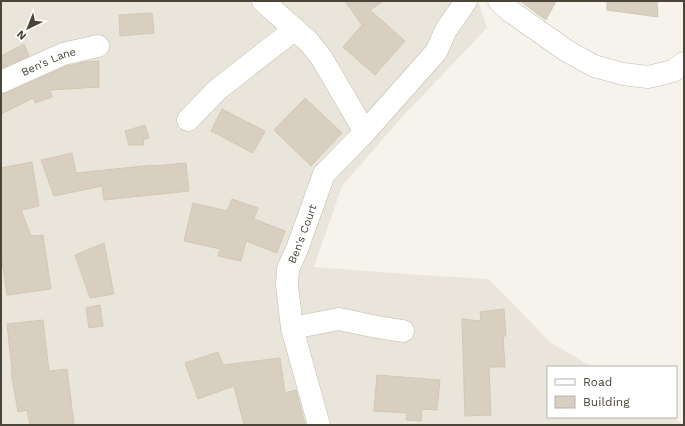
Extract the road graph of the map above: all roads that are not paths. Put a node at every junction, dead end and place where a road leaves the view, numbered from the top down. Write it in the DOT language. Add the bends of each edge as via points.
graph roads {
  1 [pos="263,1"];
  2 [pos="466,1"];
  3 [pos="499,1"];
  4 [pos="295,29"];
  5 [pos="98,46"];
  6 [pos="684,63"];
  7 [pos="1,82"];
  8 [pos="188,120"];
  9 [pos="365,132"];
  10 [pos="292,328"];
  11 [pos="403,331"];
  12 [pos="319,425"];
  1 -- 4 [label="street"];
  2 -- 9 [label="street, Ben's Court" via="446,30 436,52"];
  3 -- 6 [label="street" via="567,51 594,66 623,74 648,77 674,72"];
  4 -- 8 [label="street" via="217,90"];
  4 -- 9 [label="street" via="321,57"];
  5 -- 7 [label="street, Ben's Lane" via="63,54"];
  9 -- 10 [label="street, Ben's Court" via="324,174 288,269 287,285"];
  10 -- 11 [label="street" via="339,319"];
  10 -- 12 [label="street, Ben's Court"];
}
